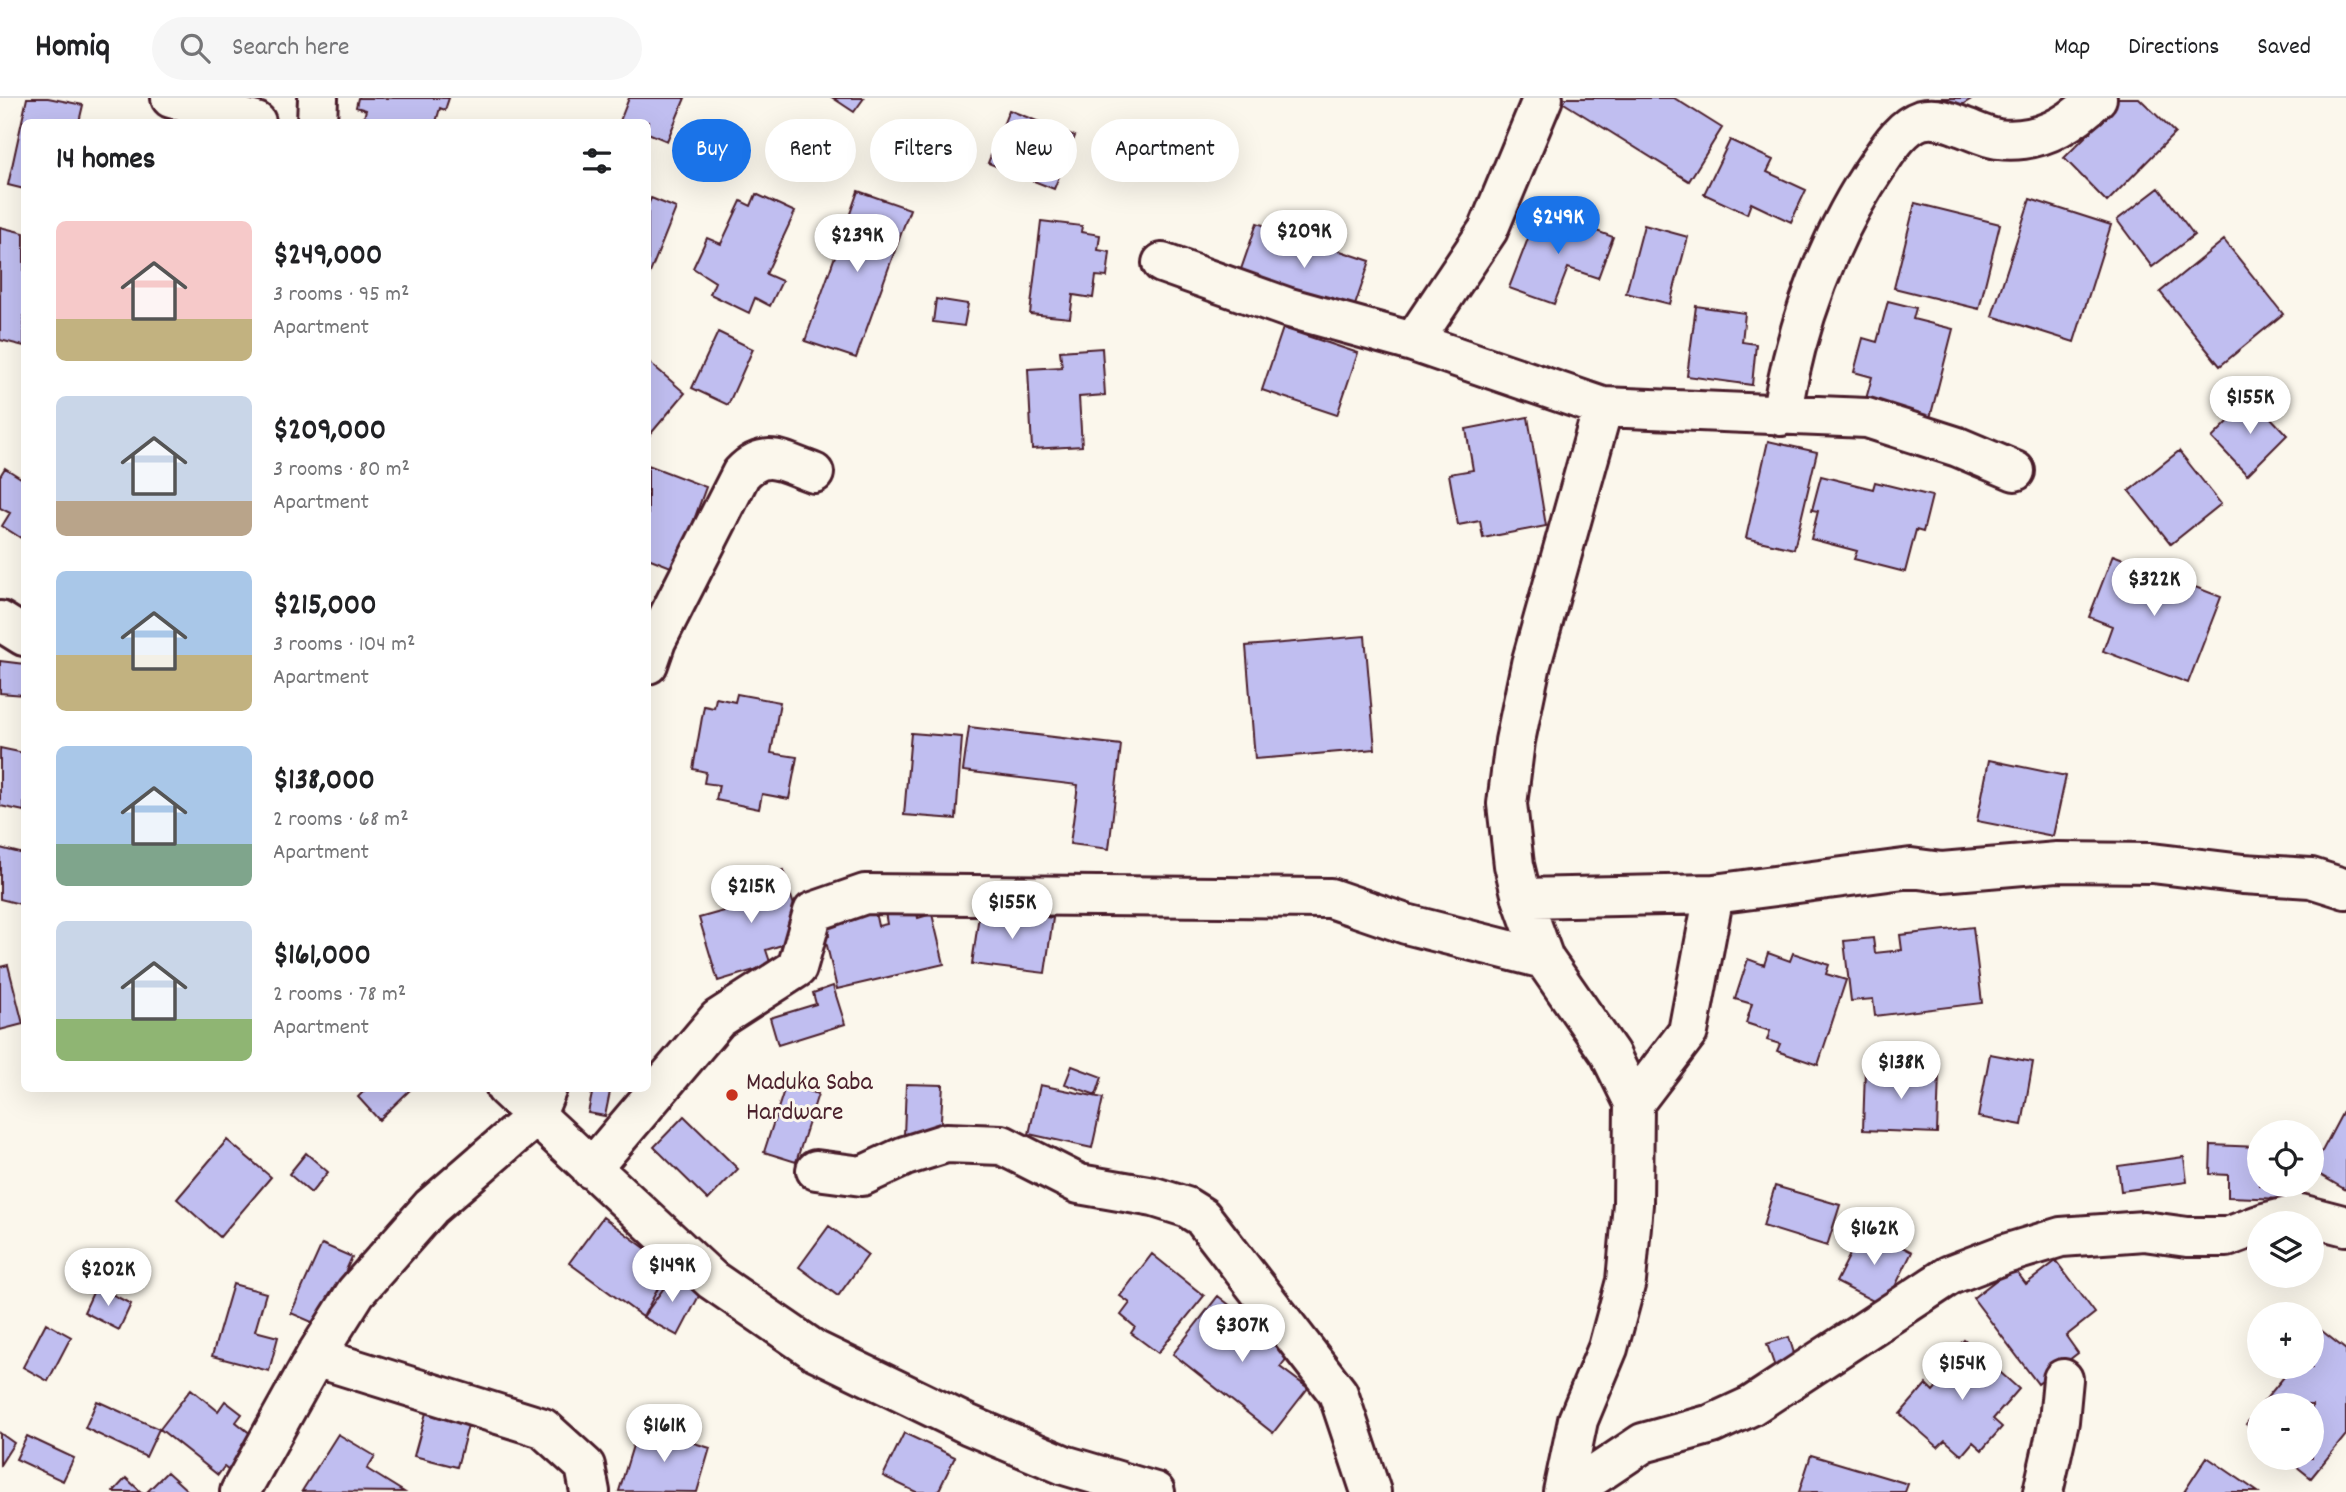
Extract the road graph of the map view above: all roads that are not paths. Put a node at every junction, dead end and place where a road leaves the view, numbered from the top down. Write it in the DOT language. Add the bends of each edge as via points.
graph roads {
  1 [pos="172,98"];
  2 [pos="318,98"];
  3 [pos="1543,98"];
  4 [pos="2096,98"];
  5 [pos="246,119"];
  6 [pos="317,119"];
  7 [pos="1162,263"];
  8 [pos="1413,342"];
  9 [pos="1603,407"];
  10 [pos="1781,415"];
  11 [pos="2015,471"];
  12 [pos="814,473"];
  13 [pos="0,621"];
  14 [pos="21,634"];
  15 [pos="651,655"];
  16 [pos="2346,889"];
  17 [pos="1714,894"];
  18 [pos="1522,898"];
  19 [pos="1544,959"];
  20 [pos="515,1092"];
  21 [pos="1634,1102"];
  22 [pos="541,1103"];
  23 [pos="591,1169"];
  24 [pos="816,1170"];
  25 [pos="2324,1220"];
  26 [pos="2346,1226"];
  27 [pos="2247,1230"];
  28 [pos="314,1357"];
  29 [pos="2063,1379"];
  30 [pos="240,1492"];
  31 [pos="590,1492"];
  32 [pos="1155,1492"];
  33 [pos="1371,1492"];
  34 [pos="1563,1492"];
  35 [pos="1570,1492"];
  36 [pos="2043,1492"];
  1 -- 5 [label="street"];
  2 -- 6 [label="street"];
  3 -- 8 [label="street" via="1488,230"];
  4 -- 10 [label="street" via="2076,119 2038,136 1998,139 1943,120 1921,120 1896,138 1853,201 1820,278 1793,354"];
  7 -- 8 [label="street" via="1262,300"];
  8 -- 9 [label="street"];
  9 -- 10 [label="street"];
  9 -- 18 [label="street" via="1531,664 1515,741 1507,804"];
  10 -- 11 [label="street" via="1867,418"];
  12 -- 15 [label="street" via="768,457 753,461 741,474"];
  13 -- 14 [label="street"];
  16 -- 17 [label="street" via="2311,878 2152,863 2057,862 1941,872 1911,867"];
  17 -- 18 [label="street"];
  17 -- 21 [label="street" via="1688,1032"];
  18 -- 19 [label="street"];
  19 -- 21 [label="street" via="1610,1054"];
  19 -- 23 [label="street" via="1443,934 1331,898 864,894 813,912 797,968 718,1018"];
  20 -- 22 [label="street"];
  21 -- 34 [label="street" via="1633,1203 1626,1280 1608,1349 1578,1420"];
  22 -- 23 [label="street"];
  22 -- 28 [label="street" via="430,1207 356,1292"];
  23 -- 32 [label="street" via="712,1280 814,1350 1064,1465"];
  24 -- 33 [label="street" via="862,1176 946,1143 1002,1145 1079,1184 1186,1207 1202,1217 1338,1393"];
  25 -- 26 [label="street"];
  27 -- 35 [label="street" via="2227,1237 2144,1231 2061,1237 1950,1275 1751,1406 1712,1424 1643,1443"];
  28 -- 30 [label="street"];
  28 -- 31 [label="street" via="543,1428 585,1466"];
  29 -- 36 [label="street"];
}
